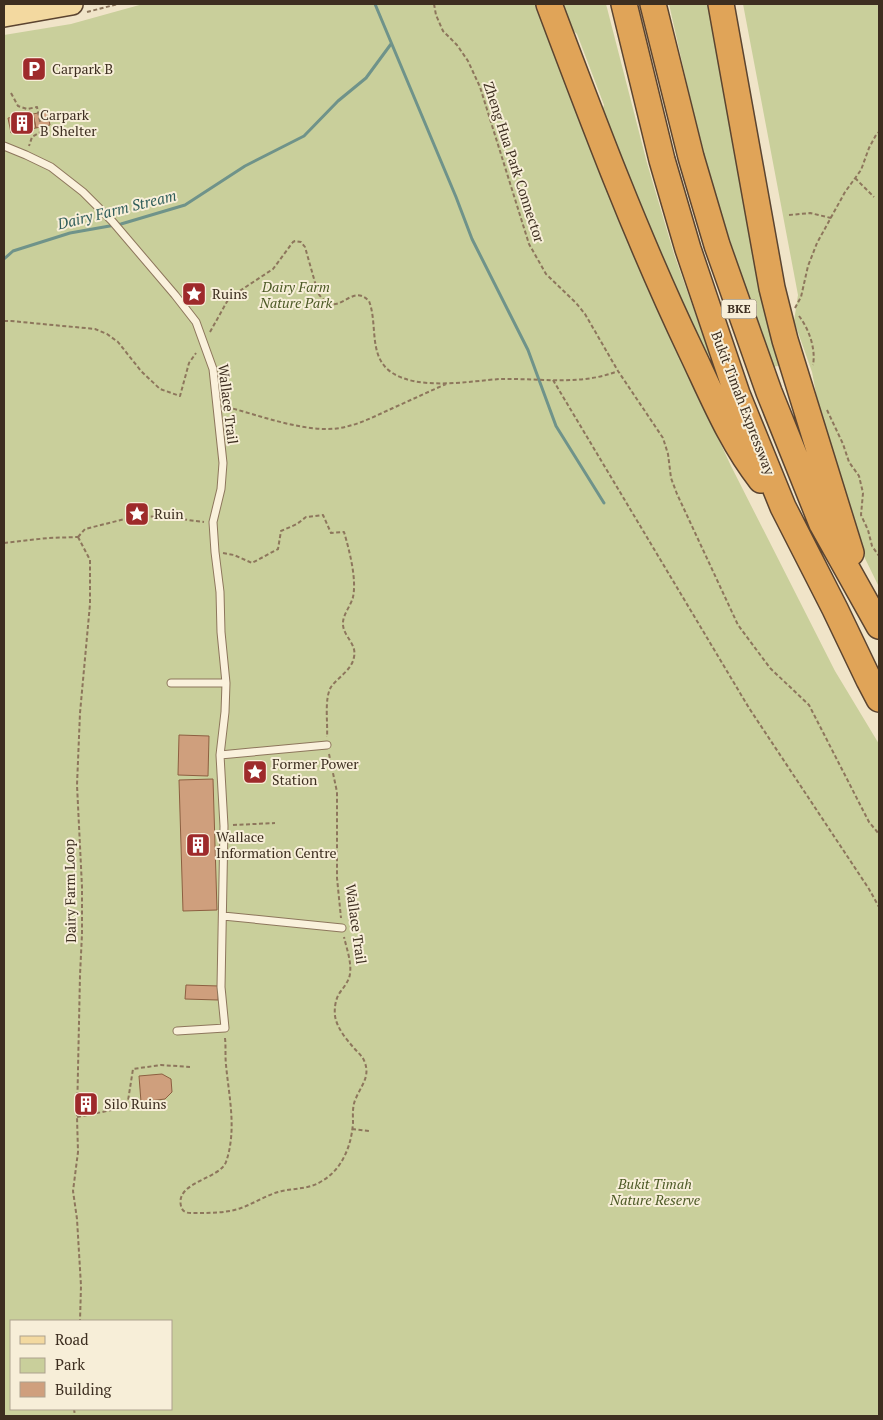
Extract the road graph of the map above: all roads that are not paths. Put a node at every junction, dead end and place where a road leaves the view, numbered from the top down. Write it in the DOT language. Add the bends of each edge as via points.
graph roads {
  1 [pos="72,4"];
  2 [pos="549,4"];
  3 [pos="624,4"];
  4 [pos="653,4"];
  5 [pos="722,4"];
  6 [pos="4,16"];
  7 [pos="4,146"];
  8 [pos="783,507"];
  9 [pos="865,599"];
  10 [pos="879,626"];
  11 [pos="171,683"];
  12 [pos="226,683"];
  13 [pos="879,699"];
  14 [pos="327,745"];
  15 [pos="220,756"];
  16 [pos="223,916"];
  17 [pos="342,928"];
  18 [pos="177,1031"];
  1 -- 6 [label="main road"];
  2 -- 8 [label="highway" via="626,205 667,301 746,460"];
  3 -- 8 [label="highway, Bukit Timah Expressway / BKE" via="662,160 688,249 737,394"];
  4 -- 9 [label="highway, Bukit Timah Expressway / BKE" via="714,236 759,364 822,524"];
  5 -- 9 [label="highway" via="772,288"];
  7 -- 12 [label="lane, Wallace Trail" via="51,167 83,192 175,295 196,322 204,341 213,369 223,463 213,522"];
  8 -- 13 [label="highway, Bukit Timah Expressway / BKE"];
  9 -- 10 [label="highway, Bukit Timah Expressway / BKE"];
  11 -- 12 [label="lane"];
  12 -- 15 [label="lane, Wallace Trail"];
  14 -- 15 [label="lane"];
  15 -- 16 [label="lane, Wallace Trail" via="224,826"];
  16 -- 17 [label="lane"];
  16 -- 18 [label="lane, Wallace Trail" via="221,987 225,1028"];
}
